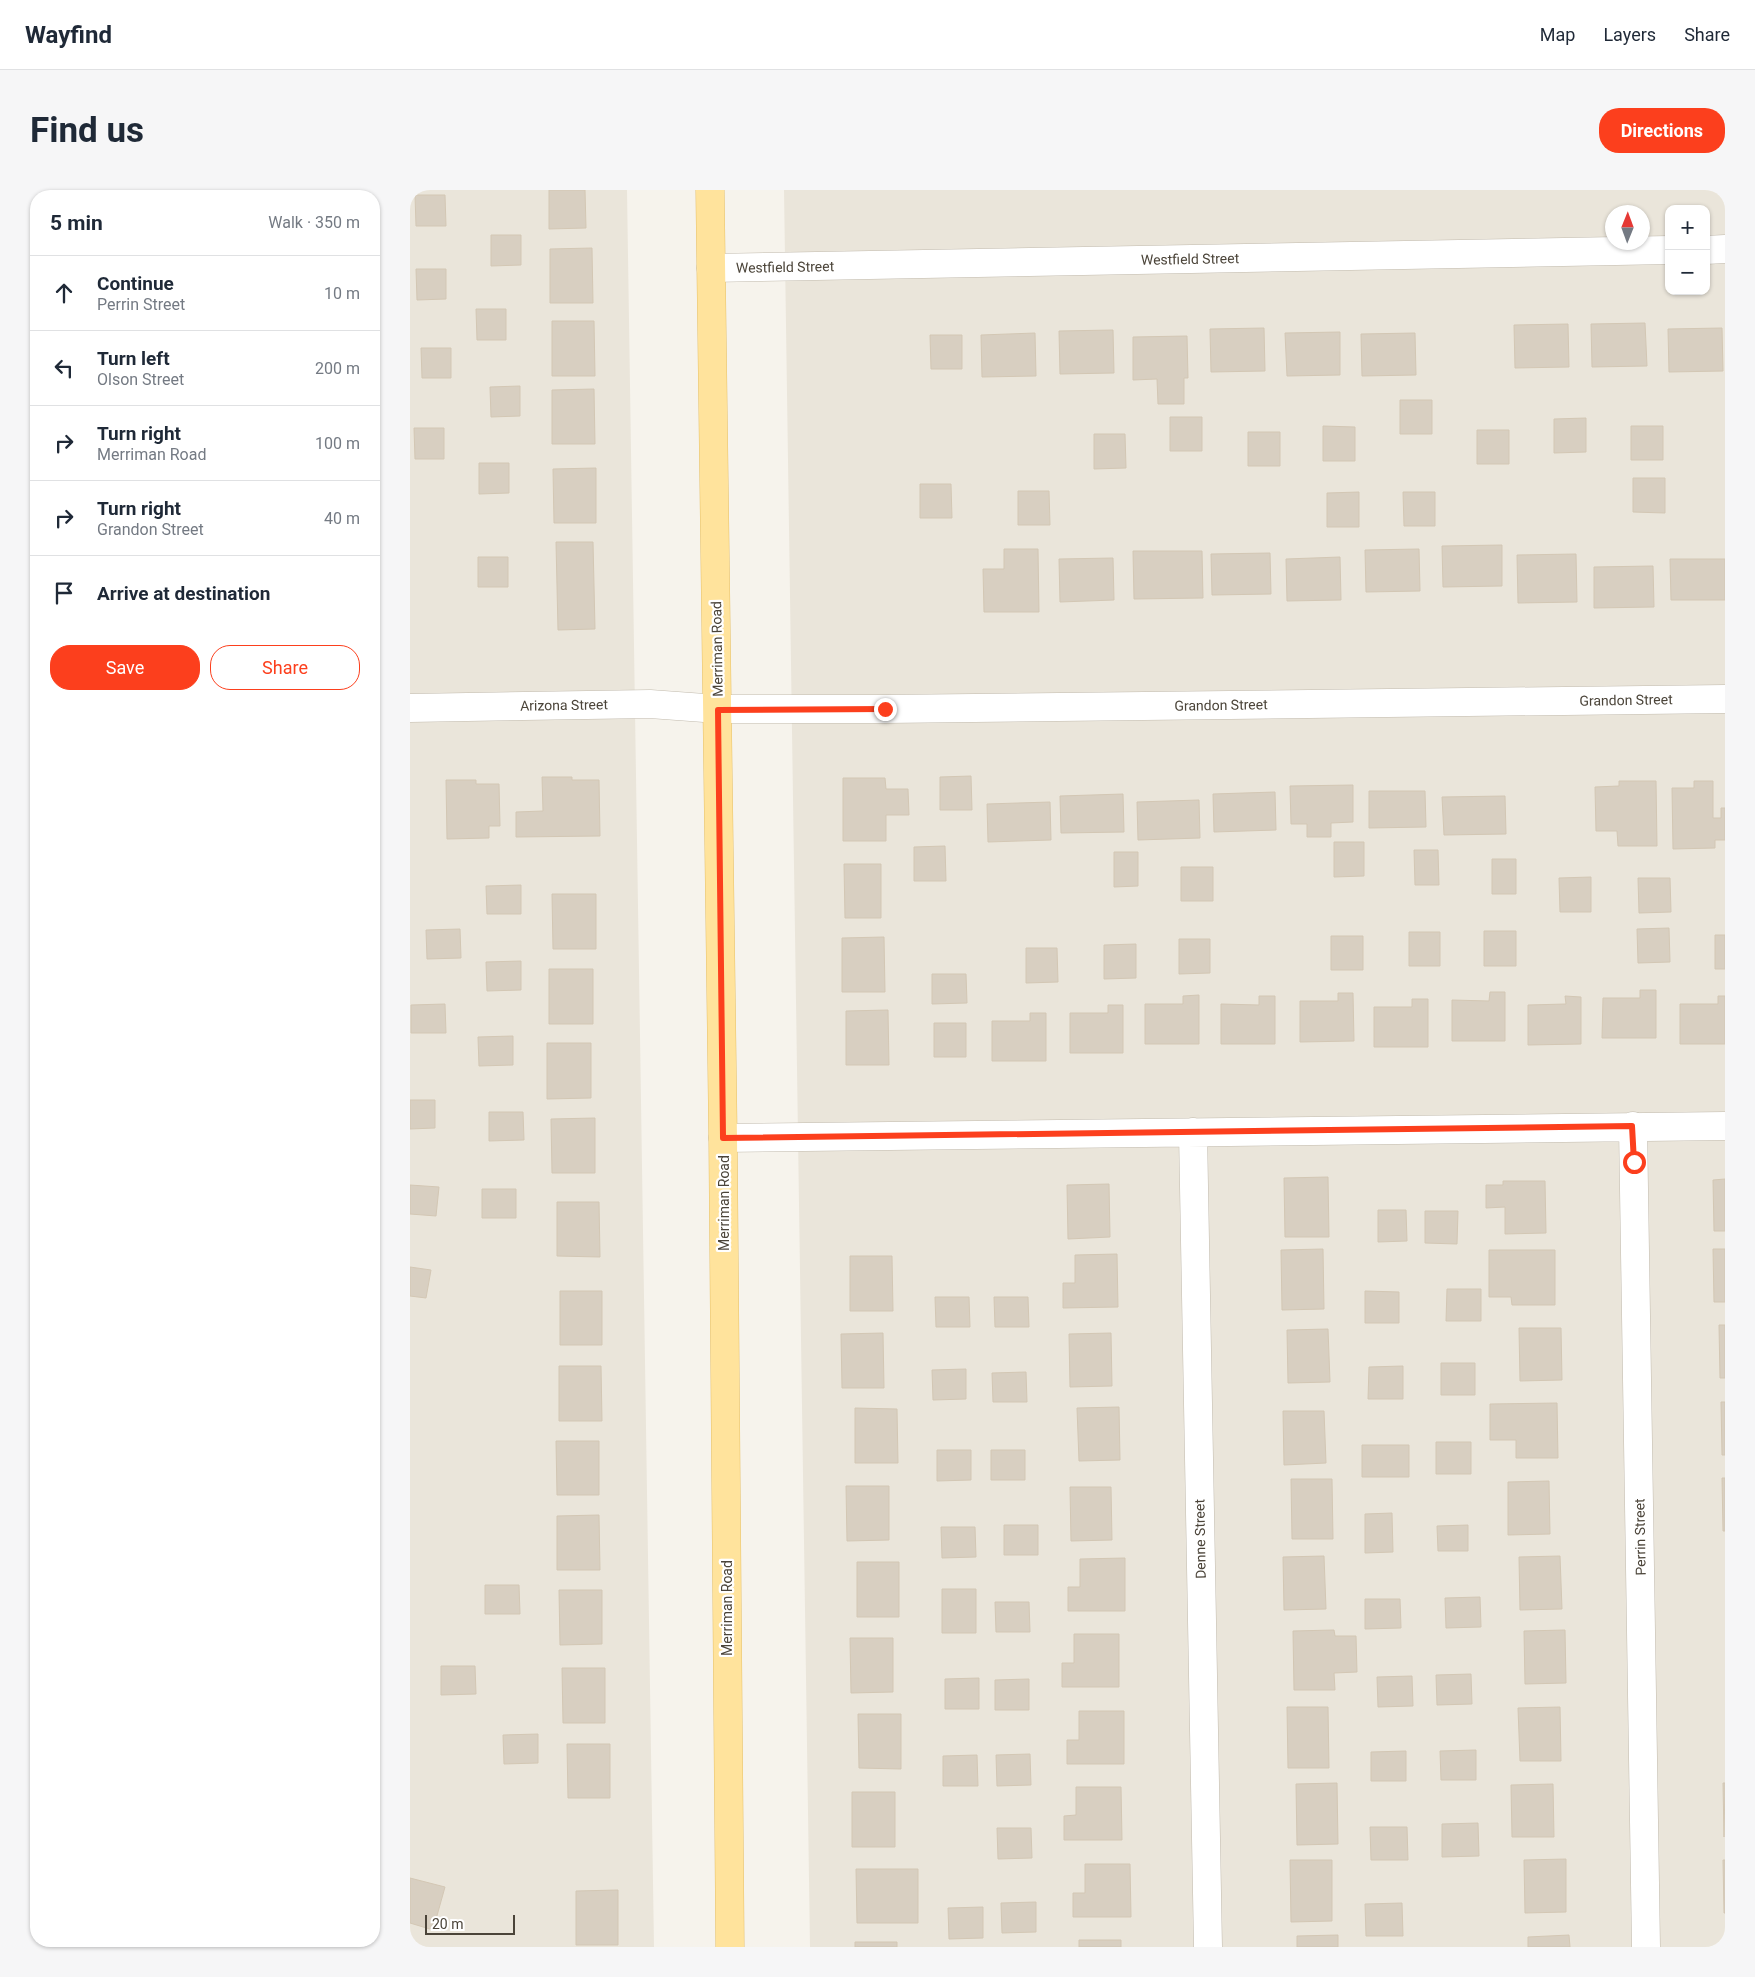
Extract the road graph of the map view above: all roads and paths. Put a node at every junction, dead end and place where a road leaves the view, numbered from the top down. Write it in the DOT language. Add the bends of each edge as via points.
graph roads {
  1 [pos="710,190"];
  2 [pos="1665,250"];
  3 [pos="1710,250"];
  4 [pos="1725,250"];
  5 [pos="711,268"];
  6 [pos="1725,699"];
  7 [pos="410,708"];
  8 [pos="718,710"];
  9 [pos="1632,1126"];
  10 [pos="1725,1126"];
  11 [pos="1193,1132"];
  12 [pos="723,1138"];
  13 [pos="730,1947"];
  14 [pos="1208,1947"];
  15 [pos="1646,1947"];
  1 -- 5 [label="main road, Merriman Road"];
  2 -- 5 [label="street, Westfield Street"];
  3 -- 4 [label="street"];
  5 -- 8 [label="main road, Merriman Road"];
  6 -- 8 [label="street, Grandon Street"];
  7 -- 8 [label="street, Arizona Street" via="650,704"];
  8 -- 12 [label="main road, Merriman Road"];
  9 -- 10 [label="street"];
  9 -- 11 [label="street"];
  9 -- 15 [label="street, Perrin Street"];
  11 -- 12 [label="street"];
  11 -- 14 [label="street, Denne Street"];
  12 -- 13 [label="main road, Merriman Road"];
}
